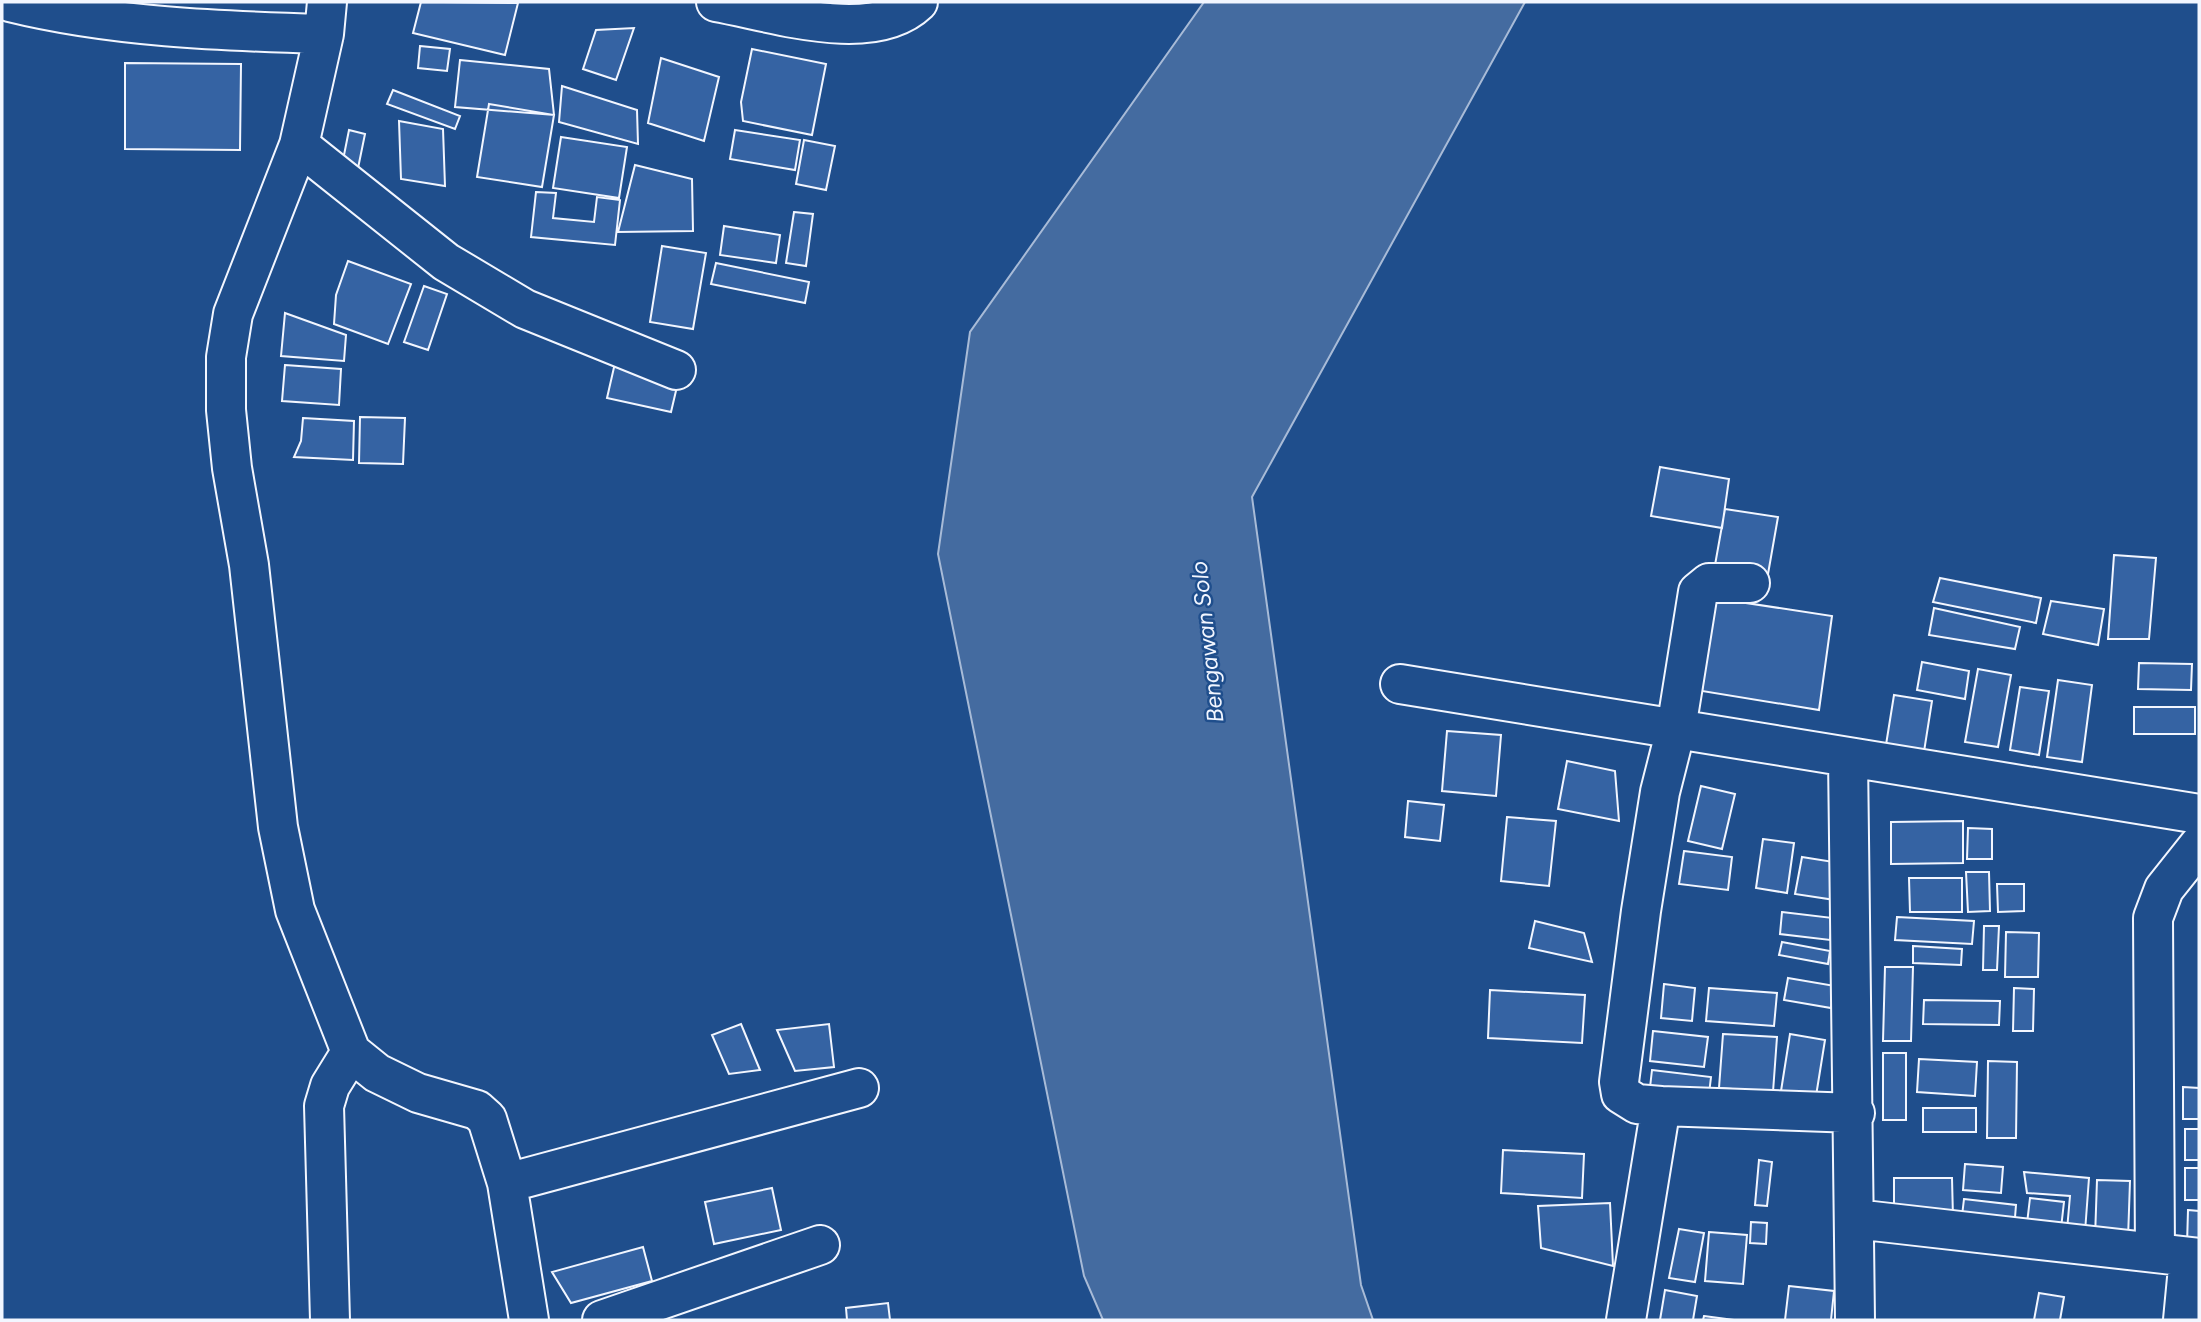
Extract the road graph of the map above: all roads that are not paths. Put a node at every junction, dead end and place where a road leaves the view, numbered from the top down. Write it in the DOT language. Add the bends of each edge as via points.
graph roads {
  1 [pos="10,2"];
  2 [pos="716,2"];
  3 [pos="918,2"];
  4 [pos="325,18"];
  5 [pos="299,145"];
  6 [pos="676,370"];
  7 [pos="1750,583"];
  8 [pos="1400,684"];
  9 [pos="1676,729"];
  10 [pos="1848,758"];
  11 [pos="2199,814"];
  12 [pos="2199,845"];
  13 [pos="351,1052"];
  14 [pos="859,1088"];
  15 [pos="1661,1106"];
  16 [pos="1855,1113"];
  17 [pos="507,1183"];
  18 [pos="1855,1219"];
  19 [pos="821,1245"];
  20 [pos="2181,1256"];
  21 [pos="330,1320"];
  22 [pos="528,1320"];
  23 [pos="602,1320"];
  24 [pos="1626,1320"];
  25 [pos="1855,1320"];
  26 [pos="2183,1320"];
  1 -- 4 [label="street" via="103,18 227,31"];
  2 -- 3 [label="street" via="843,24 889,21"];
  4 -- 5 [label="street"];
  5 -- 6 [label="street" via="446,262 525,309"];
  5 -- 13 [label="street" via="233,314 226,357 226,410 286,872 312,958"];
  7 -- 9 [label="street" via="1709,583 1698,592"];
  8 -- 9 [label="street"];
  9 -- 10 [label="street"];
  9 -- 15 [label="street" via="1640,911 1619,1076 1625,1098"];
  10 -- 11 [label="street"];
  10 -- 16 [label="street"];
  12 -- 20 [label="street" via="2164,889 2153,918"];
  13 -- 17 [label="street" via="377,1073 418,1093 484,1115"];
  13 -- 21 [label="street" via="330,1086 324,1106"];
  14 -- 17 [label="street"];
  15 -- 16 [label="street"];
  15 -- 24 [label="street"];
  16 -- 18 [label="street"];
  17 -- 22 [label="street"];
  18 -- 20 [label="street"];
  18 -- 25 [label="street"];
  19 -- 23 [label="street"];
  20 -- 26 [label="street"];
}
